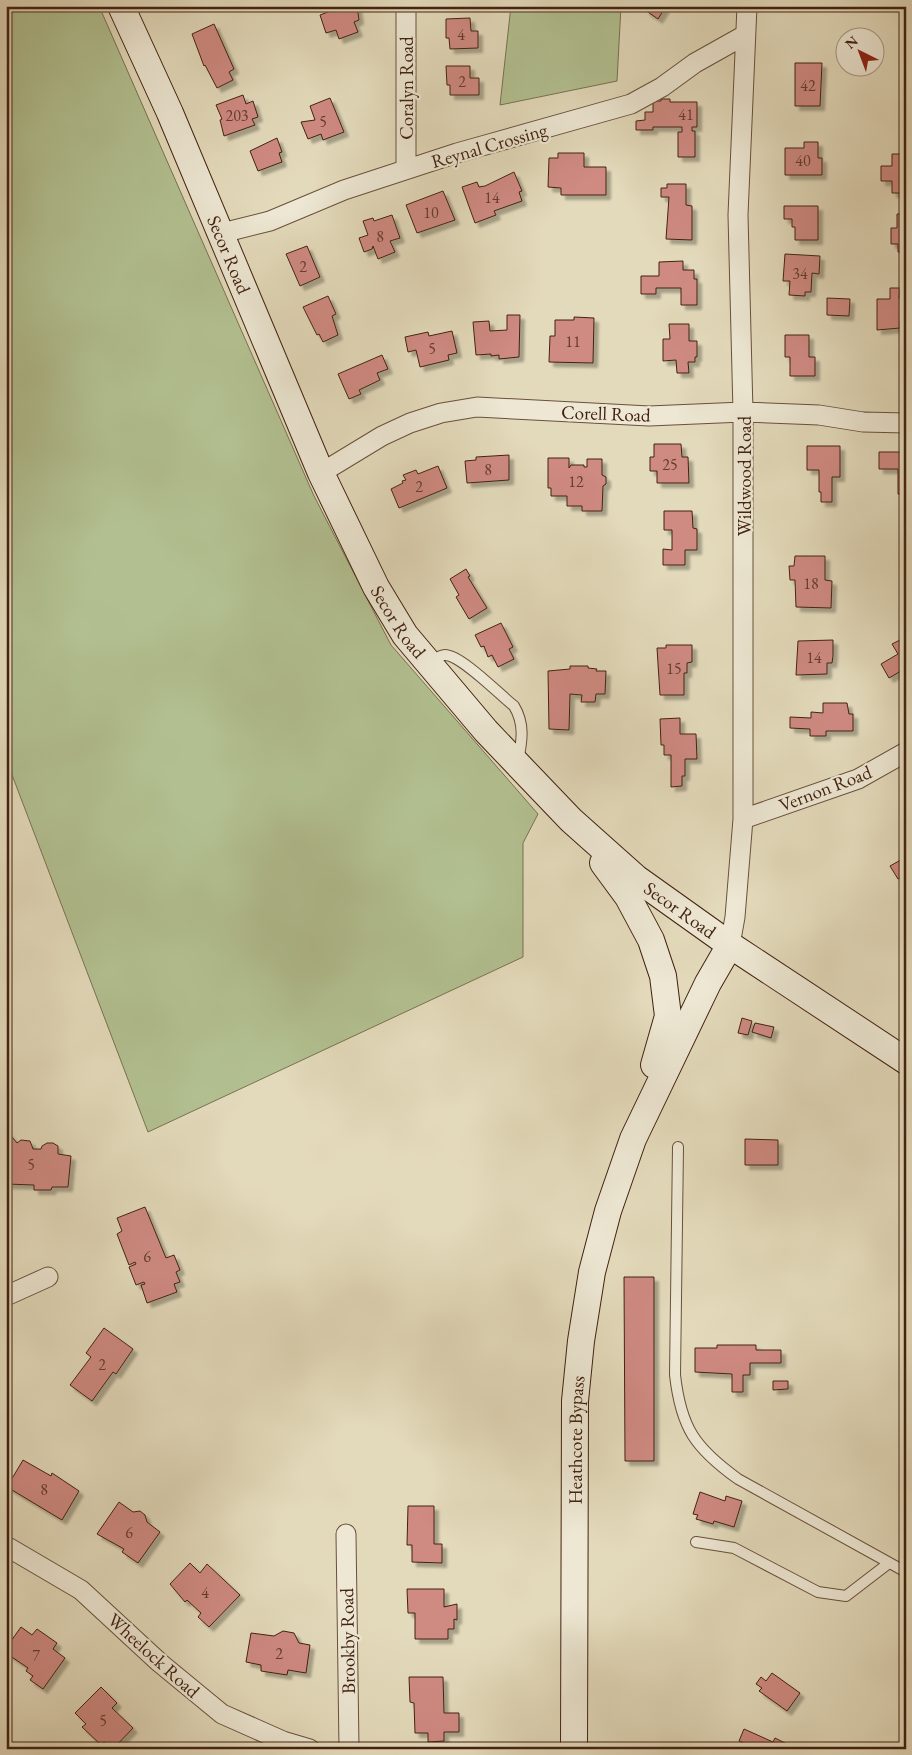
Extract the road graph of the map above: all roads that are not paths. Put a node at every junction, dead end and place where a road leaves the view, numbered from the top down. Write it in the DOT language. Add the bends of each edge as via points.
graph roads {
  1 [pos="121,6"];
  2 [pos="406,6"];
  3 [pos="747,6"];
  4 [pos="745,35"];
  5 [pos="406,170"];
  6 [pos="222,234"];
  7 [pos="744,412"];
  8 [pos="906,423"];
  9 [pos="321,472"];
  10 [pos="428,664"];
  11 [pos="906,752"];
  12 [pos="517,764"];
  13 [pos="742,819"];
  14 [pos="571,820"];
  15 [pos="730,946"];
  16 [pos="906,1061"];
  17 [pos="633,1139"];
  18 [pos="678,1147"];
  19 [pos="48,1277"];
  20 [pos="6,1296"];
  21 [pos="346,1534"];
  22 [pos="696,1542"];
  23 [pos="6,1546"];
  24 [pos="889,1563"];
  25 [pos="906,1572"];
  26 [pos="310,1749"];
  27 [pos="349,1749"];
  28 [pos="574,1749"];
  1 -- 6 [label="main road, Secor Road"];
  2 -- 5 [label="street, Coralyn Road"];
  3 -- 4 [label="street, Wildwood Road"];
  4 -- 5 [label="street, Reynal Crossing" via="631,104 457,152"];
  4 -- 7 [label="street, Wildwood Road" via="738,215"];
  5 -- 6 [label="street, Reynal Crossing" via="344,190 270,221"];
  6 -- 9 [label="main road, Secor Road"];
  7 -- 8 [label="street, Corell Road" via="819,414 863,422"];
  7 -- 9 [label="street, Corell Road" via="649,416 477,407 441,413 410,423"];
  7 -- 13 [label="street, Wildwood Road"];
  9 -- 10 [label="main road, Secor Road" via="376,588 405,635"];
  10 -- 12 [label="main road, Secor Road"];
  10 -- 12 [label="lane" via="448,655 514,706 520,715 523,733"];
  11 -- 13 [label="street, Vernon Road" via="858,779"];
  12 -- 14 [label="main road, Secor Road"];
  13 -- 15 [label="street, Wildwood Road"];
  14 -- 15 [label="main road, Secor Road" via="636,878"];
  14 -- 17 [label="main road" via="628,897 651,940 663,976 668,1016"];
  15 -- 16 [label="main road, Secor Road"];
  15 -- 17 [label="main road" via="708,983"];
  17 -- 28 [label="main road, Heathcote Bypass" via="598,1249 580,1351 574,1460"];
  18 -- 24 [label="lane" via="675,1376 678,1404 688,1430 719,1465 738,1479"];
  19 -- 20 [label="street"];
  21 -- 27 [label="street, Brookby Road"];
  22 -- 24 [label="lane" via="734,1548 818,1592 846,1596"];
  23 -- 26 [label="street, Wheelock Road" via="81,1590 160,1663 222,1714 283,1741"];
  24 -- 25 [label="lane"];
}
